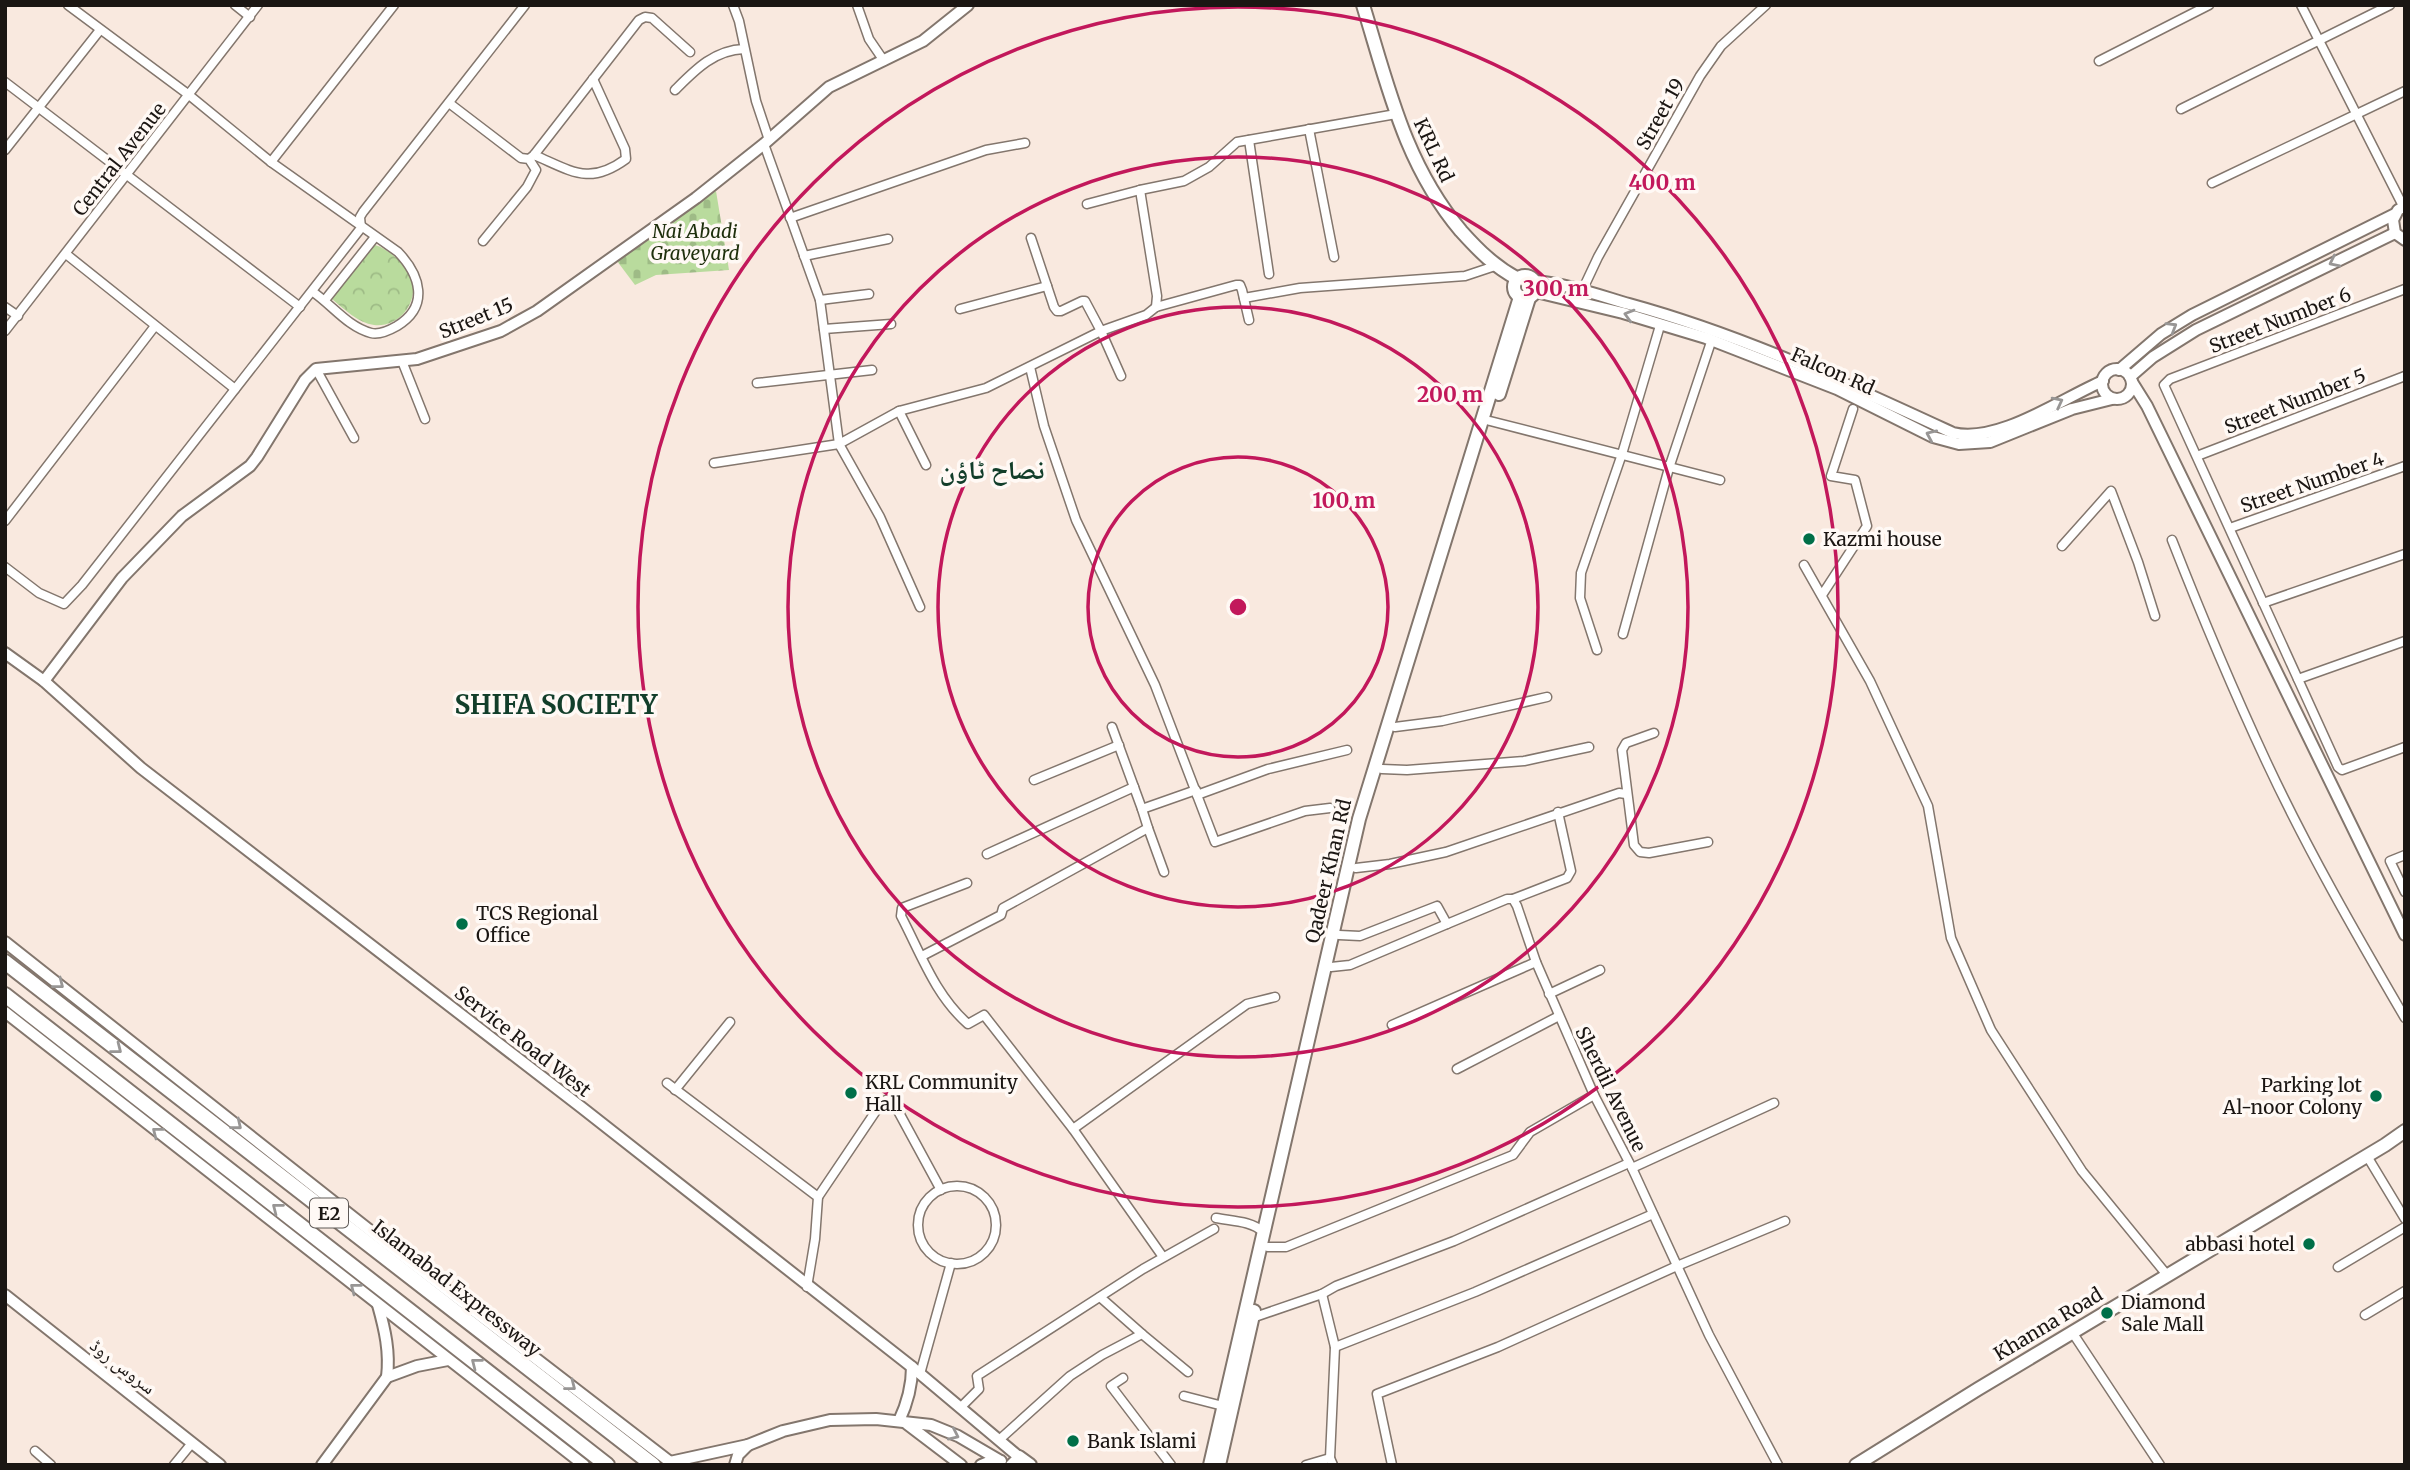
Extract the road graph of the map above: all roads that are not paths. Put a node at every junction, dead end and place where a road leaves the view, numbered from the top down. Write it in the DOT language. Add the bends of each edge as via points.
graph roads {
  1 [pos="68,5"];
  2 [pos="235,5"];
  3 [pos="258,5"];
  4 [pos="394,5"];
  5 [pos="525,5"];
  6 [pos="733,5"];
  7 [pos="858,5"];
  8 [pos="968,5"];
  9 [pos="1363,5"];
  10 [pos="1766,5"];
  11 [pos="2209,5"];
  12 [pos="2301,5"];
  13 [pos="2390,5"];
  14 [pos="250,17"];
  15 [pos="100,30"];
  16 [pos="2319,40"];
  17 [pos="744,49"];
  18 [pos="690,52"];
  19 [pos="884,61"];
  20 [pos="2099,61"];
  21 [pos="593,79"];
  22 [pos="5,82"];
  23 [pos="675,90"];
  24 [pos="2405,91"];
  25 [pos="188,95"];
  26 [pos="449,103"];
  27 [pos="38,108"];
  28 [pos="2180,109"];
  29 [pos="1396,114"];
  30 [pos="2355,115"];
  31 [pos="1309,129"];
  32 [pos="1249,140"];
  33 [pos="766,142"];
  34 [pos="1025,143"];
  35 [pos="5,150"];
  36 [pos="531,157"];
  37 [pos="271,162"];
  38 [pos="126,176"];
  39 [pos="2212,183"];
  40 [pos="1140,190"];
  41 [pos="1087,204"];
  42 [pos="2401,209"];
  43 [pos="790,218"];
  44 [pos="361,228"];
  45 [pos="2400,236"];
  46 [pos="375,237"];
  47 [pos="1031,238"];
  48 [pos="888,239"];
  49 [pos="483,241"];
  50 [pos="66,254"];
  51 [pos="804,256"];
  52 [pos="1334,257"];
  53 [pos="1494,266"];
  54 [pos="1269,274"];
  55 [pos="1047,286"];
  56 [pos="2405,289"];
  57 [pos="1582,291"];
  58 [pos="313,292"];
  59 [pos="1530,292"];
  60 [pos="869,294"];
  61 [pos="1244,298"];
  62 [pos="325,300"];
  63 [pos="820,300"];
  64 [pos="5,307"];
  65 [pos="300,307"];
  66 [pos="1156,307"];
  67 [pos="960,309"];
  68 [pos="18,316"];
  69 [pos="1249,320"];
  70 [pos="891,324"];
  71 [pos="155,326"];
  72 [pos="824,329"];
  73 [pos="1659,329"];
  74 [pos="5,331"];
  75 [pos="1101,331"];
  76 [pos="1710,345"];
  77 [pos="402,361"];
  78 [pos="1030,367"];
  79 [pos="316,369"];
  80 [pos="872,370"];
  81 [pos="2119,370"];
  82 [pos="830,376"];
  83 [pos="1121,376"];
  84 [pos="2405,376"];
  85 [pos="2103,380"];
  86 [pos="2131,380"];
  87 [pos="757,383"];
  88 [pos="234,389"];
  89 [pos="2117,398"];
  90 [pos="2147,406"];
  91 [pos="1853,409"];
  92 [pos="900,411"];
  93 [pos="425,419"];
  94 [pos="1490,421"];
  95 [pos="354,438"];
  96 [pos="839,444"];
  97 [pos="1622,454"];
  98 [pos="2197,456"];
  99 [pos="714,463"];
  100 [pos="926,465"];
  101 [pos="2405,466"];
  102 [pos="1668,468"];
  103 [pos="1720,480"];
  104 [pos="5,521"];
  105 [pos="2230,528"];
  106 [pos="2172,540"];
  107 [pos="2062,546"];
  108 [pos="2405,554"];
  109 [pos="1804,565"];
  110 [pos="5,567"];
  111 [pos="1822,595"];
  112 [pos="2263,603"];
  113 [pos="920,607"];
  114 [pos="2155,616"];
  115 [pos="1623,634"];
  116 [pos="2405,641"];
  117 [pos="1597,650"];
  118 [pos="5,653"];
  119 [pos="2298,679"];
  120 [pos="44,681"];
  121 [pos="1547,696"];
  122 [pos="1112,727"];
  123 [pos="1395,727"];
  124 [pos="1654,733"];
  125 [pos="1119,745"];
  126 [pos="1589,747"];
  127 [pos="2405,747"];
  128 [pos="1347,750"];
  129 [pos="1382,769"];
  130 [pos="1034,780"];
  131 [pos="1134,787"];
  132 [pos="1196,793"];
  133 [pos="1626,794"];
  134 [pos="1330,808"];
  135 [pos="1142,809"];
  136 [pos="1558,812"];
  137 [pos="1148,828"];
  138 [pos="1708,842"];
  139 [pos="987,854"];
  140 [pos="2405,855"];
  141 [pos="1356,868"];
  142 [pos="1164,872"];
  143 [pos="967,883"];
  144 [pos="2405,892"];
  145 [pos="1513,899"];
  146 [pos="1447,924"];
  147 [pos="1339,935"];
  148 [pos="2405,935"];
  149 [pos="5,942"];
  150 [pos="922,956"];
  151 [pos="5,962"];
  152 [pos="1535,962"];
  153 [pos="1331,967"];
  154 [pos="1600,970"];
  155 [pos="1549,994"];
  156 [pos="5,995"];
  157 [pos="1275,997"];
  158 [pos="5,1012"];
  159 [pos="1559,1016"];
  160 [pos="2405,1018"];
  161 [pos="730,1022"];
  162 [pos="1392,1025"];
  163 [pos="1457,1069"];
  164 [pos="667,1083"];
  165 [pos="676,1090"];
  166 [pos="1594,1095"];
  167 [pos="1774,1103"];
  168 [pos="1073,1129"];
  169 [pos="2405,1131"];
  170 [pos="2367,1156"];
  171 [pos="1630,1165"];
  172 [pos="941,1190"];
  173 [pos="818,1197"];
  174 [pos="1653,1214"];
  175 [pos="1216,1218"];
  176 [pos="2405,1219"];
  177 [pos="1785,1221"];
  178 [pos="2405,1227"];
  179 [pos="1214,1229"];
  180 [pos="1263,1232"];
  181 [pos="1268,1247"];
  182 [pos="1163,1257"];
  183 [pos="951,1263"];
  184 [pos="1676,1266"];
  185 [pos="2338,1267"];
  186 [pos="2167,1275"];
  187 [pos="807,1287"];
  188 [pos="2405,1291"];
  189 [pos="1322,1294"];
  190 [pos="5,1295"];
  191 [pos="1100,1297"];
  192 [pos="378,1306"];
  193 [pos="2365,1315"];
  194 [pos="1252,1318"];
  195 [pos="2072,1332"];
  196 [pos="1142,1334"];
  197 [pos="1335,1347"];
  198 [pos="448,1360"];
  199 [pos="1188,1372"];
  200 [pos="914,1375"];
  201 [pos="387,1377"];
  202 [pos="1124,1378"];
  203 [pos="1184,1396"];
  204 [pos="1223,1406"];
  205 [pos="960,1408"];
  206 [pos="902,1418"];
  207 [pos="999,1440"];
  208 [pos="192,1443"];
  209 [pos="748,1445"];
  210 [pos="35,1451"];
  211 [pos="1331,1461"];
  212 [pos="1013,1462"];
  213 [pos="672,1463"];
  214 [pos="51,1465"];
  215 [pos="174,1465"];
  216 [pos="220,1465"];
  217 [pos="322,1465"];
  218 [pos="584,1465"];
  219 [pos="607,1465"];
  220 [pos="653,1465"];
  221 [pos="735,1465"];
  222 [pos="961,1465"];
  223 [pos="981,1465"];
  224 [pos="1171,1465"];
  225 [pos="1210,1465"];
  226 [pos="1219,1465"];
  227 [pos="1306,1465"];
  228 [pos="1392,1465"];
  229 [pos="1778,1465"];
  230 [pos="1856,1465"];
  231 [pos="2160,1465"];
  1 -- 15 [label="street"];
  2 -- 14 [label="street"];
  3 -- 14 [label="street, Central Avenue"];
  4 -- 37 [label="street"];
  5 -- 26 [label="street"];
  6 -- 17 [label="street"];
  7 -- 19 [label="street" via="869,39"];
  8 -- 19 [label="street, Street 15" via="923,41"];
  9 -- 29 [label="main road, KRL Rd"];
  10 -- 57 [label="street, Street 19" via="1721,46 1700,76"];
  11 -- 20 [label="street"];
  12 -- 16 [label="street"];
  13 -- 16 [label="street"];
  14 -- 25 [label="street, Central Avenue"];
  15 -- 25 [label="street"];
  15 -- 27 [label="street"];
  16 -- 28 [label="street"];
  16 -- 30 [label="street"];
  17 -- 23 [label="street" via="730,49 699,65"];
  17 -- 33 [label="street"];
  18 -- 21 [label="street" via="645,17"];
  19 -- 33 [label="street, Street 15" via="829,87"];
  21 -- 36 [label="street"];
  21 -- 36 [label="street" via="626,159 603,173 587,176"];
  22 -- 27 [label="street"];
  24 -- 30 [label="street"];
  25 -- 37 [label="street"];
  25 -- 38 [label="street, Central Avenue"];
  26 -- 36 [label="street" via="521,158"];
  26 -- 44 [label="street" via="363,212"];
  27 -- 35 [label="street"];
  27 -- 38 [label="street"];
  29 -- 31 [label="street"];
  29 -- 53 [label="main road, KRL Rd" via="1428,187"];
  30 -- 39 [label="street"];
  30 -- 42 [label="street"];
  31 -- 32 [label="street"];
  31 -- 52 [label="street"];
  32 -- 40 [label="street" via="1237,142 1209,167 1184,181"];
  32 -- 54 [label="street"];
  33 -- 43 [label="street"];
  33 -- 77 [label="street, Street 15" via="537,311 501,331"];
  34 -- 43 [label="street" via="986,150"];
  36 -- 49 [label="street" via="536,170 527,187"];
  37 -- 44 [label="street"];
  38 -- 50 [label="street, Central Avenue"];
  38 -- 65 [label="street"];
  40 -- 41 [label="street"];
  40 -- 66 [label="street"];
  42 -- 45 [label="street" via="2393,226"];
  81 -- 42 [label="street, one-way" via="2192,315"];
  43 -- 51 [label="street"];
  44 -- 46 [label="street"];
  44 -- 58 [label="street"];
  45 -- 86 [label="street, one-way" via="2196,330 2153,357"];
  46 -- 62 [label="street"];
  46 -- 62 [label="street" via="410,264 418,281 419,301 405,321 376,334 352,325"];
  47 -- 55 [label="street"];
  48 -- 51 [label="street"];
  50 -- 68 [label="street, Central Avenue"];
  50 -- 71 [label="street"];
  51 -- 63 [label="street"];
  53 -- 59 [label="main road, KRL Rd" via="1518,279 1514,288"];
  53 -- 61 [label="street" via="1465,276 1300,288"];
  55 -- 67 [label="street"];
  55 -- 75 [label="street" via="1057,311 1085,301"];
  56 -- 98 [label="street, Street Number 6" via="2166,381"];
  57 -- 59 [label="street, Falcon Rd"];
  57 -- 85 [label="street, Falcon Rd, one-way" via="1726,335 1962,435 2006,427"];
  58 -- 62 [label="street"];
  58 -- 65 [label="street"];
  89 -- 59 [label="street, Falcon Rd, one-way" via="2072,409 1990,442 1959,444 1933,437 1838,389 1706,338"];
  59 -- 94 [label="main road, Qadeer Khan Rd"];
  59 -- 180 [label="main road, Qadeer Khan Rd" via="1359,819"];
  60 -- 63 [label="street"];
  61 -- 66 [label="street" via="1236,285"];
  61 -- 69 [label="street"];
  63 -- 72 [label="street"];
  64 -- 68 [label="street"];
  65 -- 88 [label="street"];
  66 -- 75 [label="street"];
  68 -- 74 [label="street, Central Avenue"];
  70 -- 72 [label="street"];
  71 -- 88 [label="street"];
  71 -- 104 [label="street"];
  72 -- 82 [label="street"];
  73 -- 97 [label="street"];
  75 -- 78 [label="street"];
  75 -- 83 [label="street"];
  76 -- 102 [label="street"];
  77 -- 79 [label="street, Street 15"];
  77 -- 93 [label="street"];
  78 -- 92 [label="street" via="986,388"];
  78 -- 132 [label="street" via="1044,426 1076,520 1155,685"];
  79 -- 95 [label="street"];
  79 -- 120 [label="street" via="250,466 182,516 122,578"];
  80 -- 82 [label="street"];
  81 -- 85 [label="street" via="2109,372"];
  81 -- 86 [label="street"];
  82 -- 87 [label="street"];
  82 -- 96 [label="street"];
  84 -- 98 [label="street, Street Number 5"];
  85 -- 89 [label="street" via="2104,392"];
  86 -- 89 [label="street" via="2131,389"];
  86 -- 90 [label="street"];
  88 -- 110 [label="street" via="64,604 39,593"];
  89 -- 90 [label="street" via="2131,397"];
  90 -- 148 [label="street"];
  91 -- 111 [label="street" via="1831,476 1855,480 1867,526"];
  92 -- 96 [label="street"];
  92 -- 100 [label="street"];
  94 -- 97 [label="street"];
  94 -- 123 [label="main road, Qadeer Khan Rd"];
  96 -- 99 [label="street"];
  96 -- 113 [label="street" via="880,517"];
  97 -- 102 [label="street"];
  97 -- 117 [label="street" via="1581,573 1580,598"];
  98 -- 105 [label="street"];
  101 -- 105 [label="street, Street Number 4"];
  102 -- 103 [label="street"];
  102 -- 115 [label="street"];
  105 -- 112 [label="street"];
  106 -- 160 [label="street" via="2266,762"];
  107 -- 114 [label="street" via="2111,491"];
  108 -- 112 [label="street"];
  109 -- 111 [label="street"];
  111 -- 186 [label="street" via="1870,681 1928,806 1951,938 1991,1030 2082,1171"];
  112 -- 119 [label="street"];
  116 -- 119 [label="street"];
  118 -- 120 [label="street, Service Road West"];
  119 -- 127 [label="street" via="2340,769"];
  120 -- 187 [label="street, Service Road West" via="141,768"];
  121 -- 123 [label="street" via="1442,721"];
  122 -- 125 [label="street"];
  123 -- 129 [label="main road, Qadeer Khan Rd"];
  124 -- 133 [label="street" via="1623,745"];
  125 -- 130 [label="street"];
  125 -- 131 [label="street"];
  126 -- 129 [label="street" via="1524,761"];
  128 -- 132 [label="street"];
  129 -- 141 [label="main road, Qadeer Khan Rd"];
  131 -- 135 [label="street"];
  131 -- 139 [label="street"];
  132 -- 134 [label="street" via="1214,842 1305,811"];
  132 -- 135 [label="street"];
  133 -- 136 [label="street"];
  133 -- 138 [label="street" via="1634,845 1640,852"];
  135 -- 137 [label="street"];
  136 -- 141 [label="street" via="1427,857"];
  136 -- 145 [label="street" via="1571,871 1567,878"];
  137 -- 142 [label="street"];
  137 -- 150 [label="street"];
  140 -- 144 [label="street" via="2390,861"];
  141 -- 147 [label="main road, Qadeer Khan Rd"];
  143 -- 150 [label="street" via="902,908 901,916"];
  145 -- 146 [label="street"];
  145 -- 152 [label="street, Sherdil Avenue"];
  146 -- 147 [label="street" via="1437,906 1360,936"];
  146 -- 153 [label="street" via="1350,965"];
  147 -- 153 [label="main road, Qadeer Khan Rd"];
  149 -- 213 [label="street, one-way"];
  150 -- 168 [label="street" via="934,985 957,1013 968,1024 984,1015"];
  151 -- 220 [label="highway, Islamabad Expressway / E2, one-way"];
  152 -- 155 [label="street, Sherdil Avenue"];
  152 -- 162 [label="street"];
  153 -- 181 [label="main road, Qadeer Khan Rd"];
  154 -- 155 [label="street"];
  155 -- 159 [label="street, Sherdil Avenue"];
  219 -- 156 [label="highway, E2, one-way"];
  157 -- 168 [label="street" via="1247,1004"];
  192 -- 158 [label="street, one-way"];
  159 -- 163 [label="street"];
  159 -- 166 [label="street, Sherdil Avenue"];
  161 -- 165 [label="street"];
  164 -- 165 [label="street"];
  165 -- 173 [label="street"];
  166 -- 171 [label="street, Sherdil Avenue"];
  166 -- 181 [label="street" via="1530,1132 1513,1155 1286,1247"];
  167 -- 171 [label="street"];
  168 -- 182 [label="street"];
  169 -- 170 [label="main road, Khanna Road"];
  170 -- 176 [label="street"];
  170 -- 186 [label="main road, Khanna Road"];
  171 -- 174 [label="street, Sherdil Avenue"];
  171 -- 189 [label="street"];
  172 -- 173 [label="street" via="891,1098 882,1102"];
  172 -- 183 [label="street" via="923,1205 919,1234 936,1258"];
  172 -- 183 [label="street" via="962,1186 977,1191 995,1215 990,1245 980,1256"];
  173 -- 187 [label="street"];
  174 -- 184 [label="street, Sherdil Avenue"];
  174 -- 197 [label="street"];
  175 -- 180 [label="street" via="1246,1223"];
  177 -- 184 [label="street"];
  178 -- 185 [label="street"];
  179 -- 182 [label="street"];
  180 -- 204 [label="main road, Qadeer Khan Rd"];
  181 -- 194 [label="main road, Qadeer Khan Rd"];
  182 -- 191 [label="street"];
  183 -- 200 [label="street"];
  184 -- 228 [label="street" via="1498,1347 1377,1394"];
  184 -- 229 [label="street, Sherdil Avenue"];
  186 -- 195 [label="main road, Khanna Road"];
  187 -- 200 [label="street, Service Road West"];
  188 -- 193 [label="street"];
  189 -- 194 [label="street"];
  189 -- 197 [label="street"];
  190 -- 208 [label="street, سروس روڈ"];
  191 -- 196 [label="street"];
  191 -- 205 [label="street" via="977,1376 979,1389"];
  192 -- 198 [label="street"];
  192 -- 201 [label="street" via="387,1342"];
  194 -- 226 [label="main road, Qadeer Khan Rd"];
  195 -- 230 [label="main road, Khanna Road"];
  195 -- 231 [label="street"];
  196 -- 199 [label="street"];
  196 -- 207 [label="street" via="1070,1376"];
  197 -- 211 [label="street"];
  198 -- 201 [label="street"];
  198 -- 218 [label="street"];
  200 -- 205 [label="street, Service Road West"];
  200 -- 206 [label="street"];
  201 -- 217 [label="street"];
  202 -- 224 [label="street" via="1111,1386"];
  203 -- 204 [label="street"];
  204 -- 225 [label="main road, Qadeer Khan Rd"];
  205 -- 207 [label="street, Service Road West"];
  206 -- 209 [label="street" via="830,1420"];
  206 -- 212 [label="street, one-way" via="931,1425"];
  206 -- 222 [label="street"];
  207 -- 212 [label="street, Service Road West"];
  208 -- 215 [label="street"];
  208 -- 216 [label="street, سروس روڈ"];
  209 -- 213 [label="street"];
  209 -- 221 [label="street"];
  210 -- 214 [label="street"];
  211 -- 227 [label="street"];
  212 -- 223 [label="street"];
}
